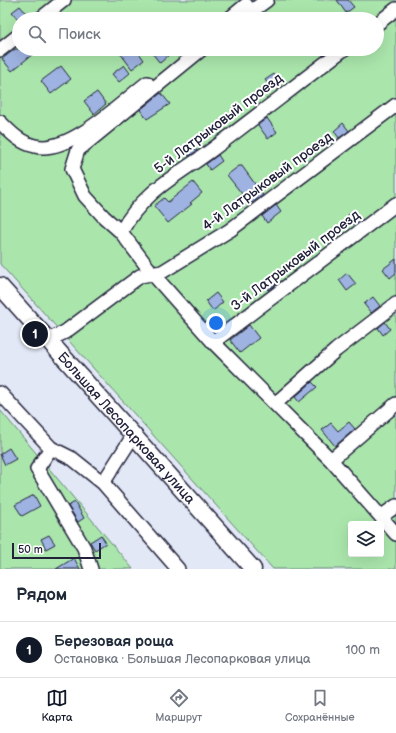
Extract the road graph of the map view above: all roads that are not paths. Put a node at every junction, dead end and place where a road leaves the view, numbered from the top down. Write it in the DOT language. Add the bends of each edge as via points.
graph roads {
  1 [pos="64,0"];
  2 [pos="253,0"];
  3 [pos="267,0"];
  4 [pos="396,9"];
  5 [pos="49,12"];
  6 [pos="238,12"];
  7 [pos="251,12"];
  8 [pos="384,18"];
  9 [pos="12,41"];
  10 [pos="0,50"];
  11 [pos="181,56"];
  12 [pos="193,56"];
  13 [pos="335,56"];
  14 [pos="396,105"];
  15 [pos="0,122"];
  16 [pos="396,204"];
  17 [pos="121,232"];
  18 [pos="152,273"];
  19 [pos="0,286"];
  20 [pos="396,304"];
  21 [pos="48,340"];
  22 [pos="213,342"];
  23 [pos="0,393"];
  24 [pos="275,404"];
  25 [pos="396,404"];
  26 [pos="133,436"];
  27 [pos="51,448"];
  28 [pos="330,460"];
  29 [pos="104,483"];
  30 [pos="396,506"];
  31 [pos="382,516"];
  32 [pos="396,534"];
  33 [pos="91,569"];
  34 [pos="178,569"];
  35 [pos="253,569"];
  1 -- 5 [label="street"];
  2 -- 6 [label="street"];
  3 -- 7 [label="street"];
  4 -- 8 [label="street"];
  9 -- 10 [label="street"];
  11 -- 15 [label="street" via="92,126 67,142 50,147 35,146 15,137"];
  12 -- 17 [label="street" via="78,150 72,169 85,196"];
  13 -- 17 [label="street, 5-й Латрыковый проезд" via="149,194 131,214"];
  14 -- 18 [label="street, 4-й Латрыковый проезд" via="230,230 181,262 162,272"];
  16 -- 22 [label="street, 3-й Латрыковый проезд"];
  17 -- 18 [label="street"];
  18 -- 21 [label="street, 4-й Латрыковый проезд" via="140,276 65,332"];
  18 -- 22 [label="street"];
  19 -- 21 [label="main road, Большая Лесопарковая улица"];
  20 -- 24 [label="street" via="336,350"];
  21 -- 26 [label="main road, Большая Лесопарковая улица"];
  22 -- 24 [label="street"];
  23 -- 27 [label="street"];
  24 -- 28 [label="street"];
  25 -- 28 [label="street"];
  26 -- 29 [label="street"];
  26 -- 35 [label="main road, Большая Лесопарковая улица"];
  27 -- 29 [label="street" via="73,459"];
  27 -- 33 [label="street" via="37,469 84,548"];
  28 -- 31 [label="street"];
  29 -- 34 [label="street"];
  30 -- 31 [label="street"];
  31 -- 32 [label="street"];
}
